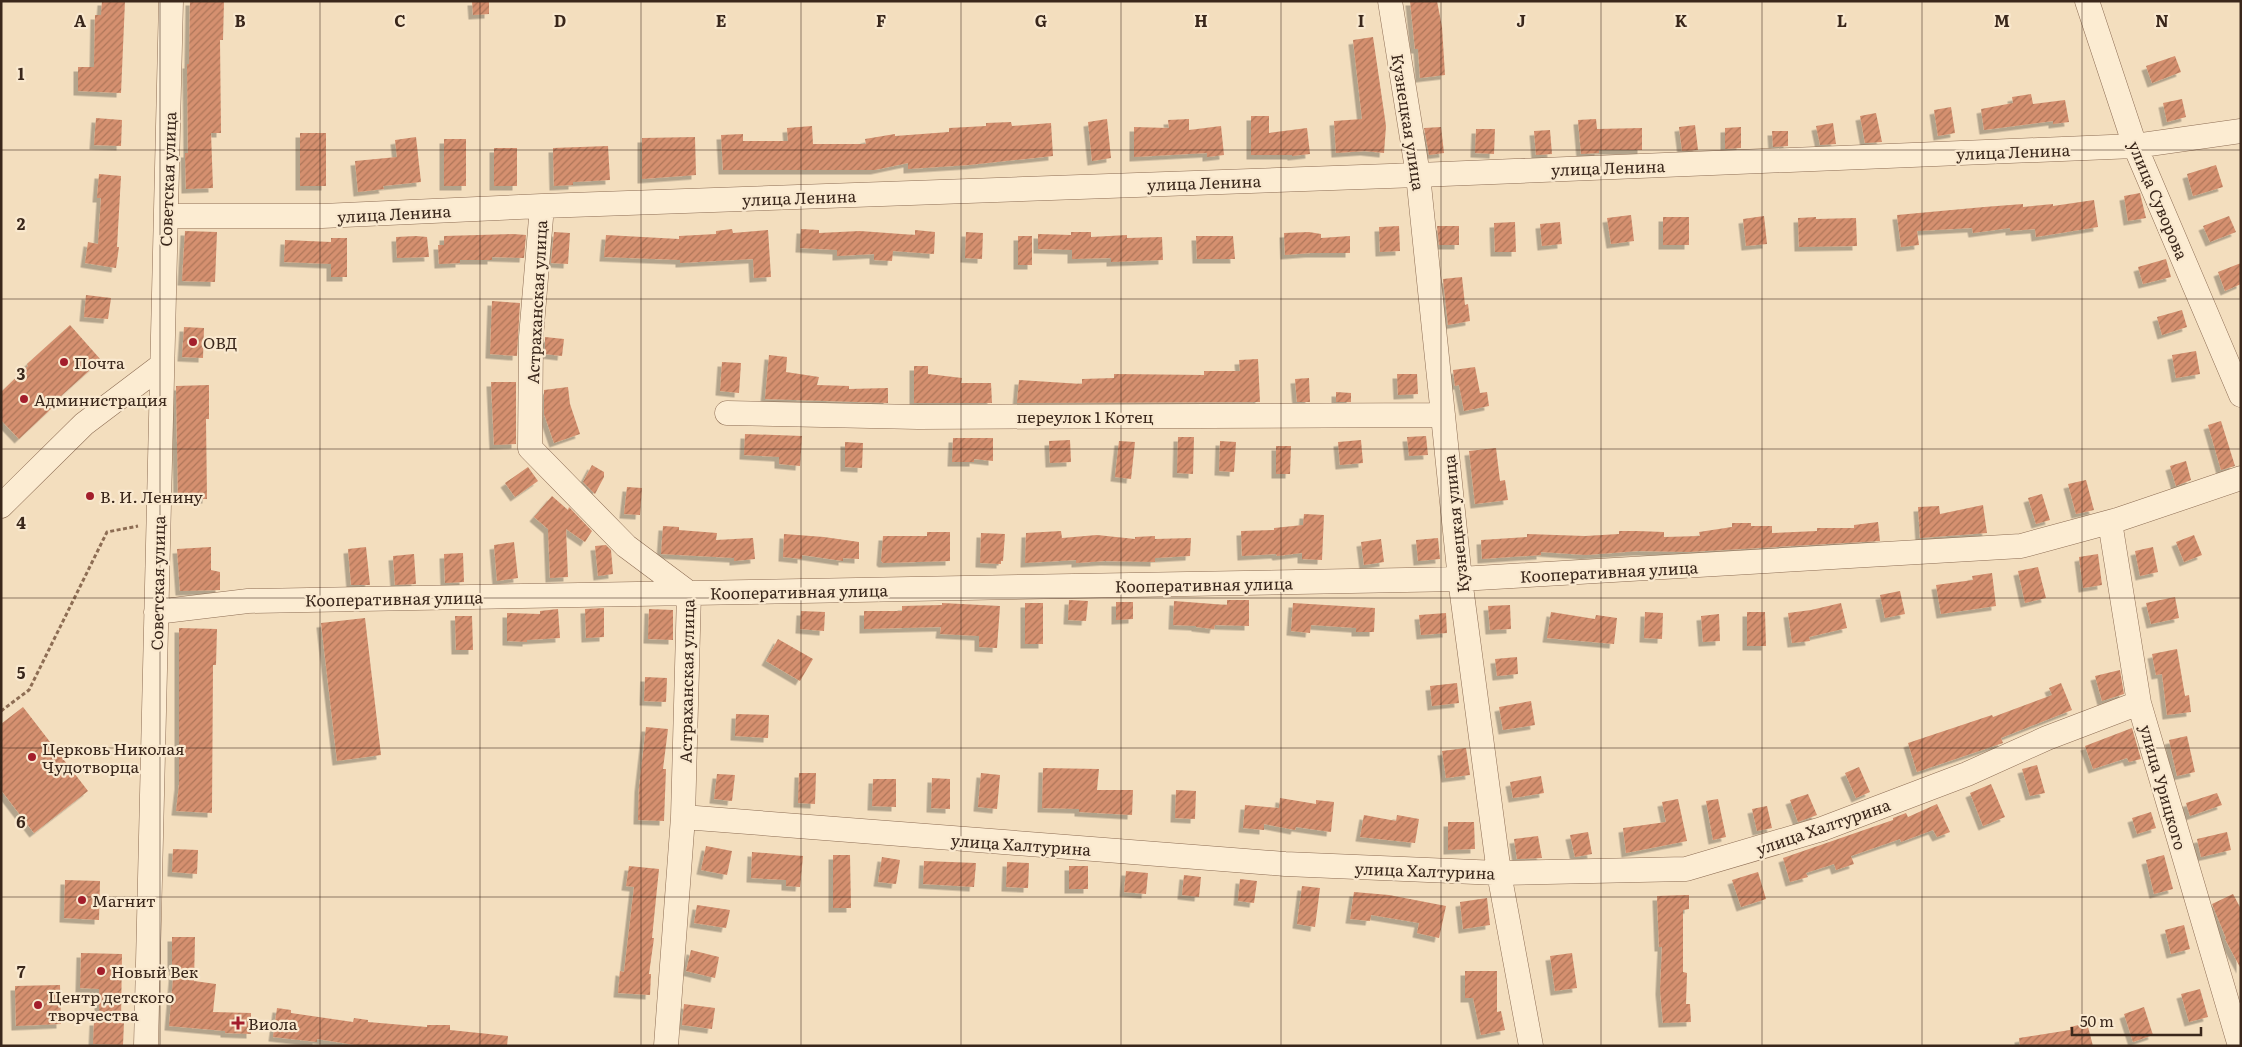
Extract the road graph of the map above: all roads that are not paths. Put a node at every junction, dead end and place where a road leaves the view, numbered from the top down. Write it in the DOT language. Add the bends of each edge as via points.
graph roads {
  1 [pos="172,1"];
  2 [pos="1390,1"];
  3 [pos="2087,1"];
  4 [pos="2241,130"];
  5 [pos="2135,146"];
  6 [pos="1418,175"];
  7 [pos="542,206"];
  8 [pos="166,216"];
  9 [pos="162,365"];
  10 [pos="2241,395"];
  11 [pos="727,413"];
  12 [pos="1443,415"];
  13 [pos="2241,478"];
  14 [pos="1,506"];
  15 [pos="2110,522"];
  16 [pos="1460,580"];
  17 [pos="689,593"];
  18 [pos="156,612"];
  19 [pos="2139,703"];
  20 [pos="683,817"];
  21 [pos="1499,873"];
  22 [pos="2236,1044"];
  23 [pos="146,1045"];
  24 [pos="150,1046"];
  25 [pos="666,1046"];
  26 [pos="1531,1046"];
  1 -- 8 [label="street, Советская улица"];
  2 -- 6 [label="street, Кузнецкая улица"];
  3 -- 5 [label="street, улица Суворова"];
  4 -- 5 [label="street, улица Ленина"];
  5 -- 6 [label="street, улица Ленина"];
  5 -- 10 [label="street, улица Суворова"];
  6 -- 7 [label="street, улица Ленина"];
  6 -- 12 [label="street, Кузнецкая улица"];
  7 -- 8 [label="street, улица Ленина" via="322,216"];
  7 -- 17 [label="street, Астраханская улица" via="531,337 530,448 626,546"];
  8 -- 9 [label="street, Советская улица"];
  9 -- 14 [label="street" via="84,424"];
  9 -- 18 [label="street, Советская улица"];
  11 -- 12 [label="street, переулок 1 Котец" via="918,418"];
  12 -- 16 [label="street, Кузнецкая улица"];
  13 -- 15 [label="street, Кооперативная улица"];
  15 -- 16 [label="street, Кооперативная улица" via="2022,546"];
  15 -- 19 [label="street, улица Урицкого"];
  16 -- 17 [label="street, Кооперативная улица"];
  16 -- 21 [label="street, Кузнецкая улица"];
  17 -- 18 [label="street, Кооперативная улица" via="248,601"];
  17 -- 20 [label="street, Астраханская улица"];
  18 -- 23 [label="street, Советская улица"];
  19 -- 21 [label="street, улица Халтурина" via="1822,829 1686,869"];
  19 -- 22 [label="street, улица Урицкого"];
  20 -- 21 [label="street, улица Халтурина" via="1285,864"];
  20 -- 25 [label="street, Астраханская улица"];
  21 -- 26 [label="street, Кузнецкая улица"];
  23 -- 24 [label="street"];
}
